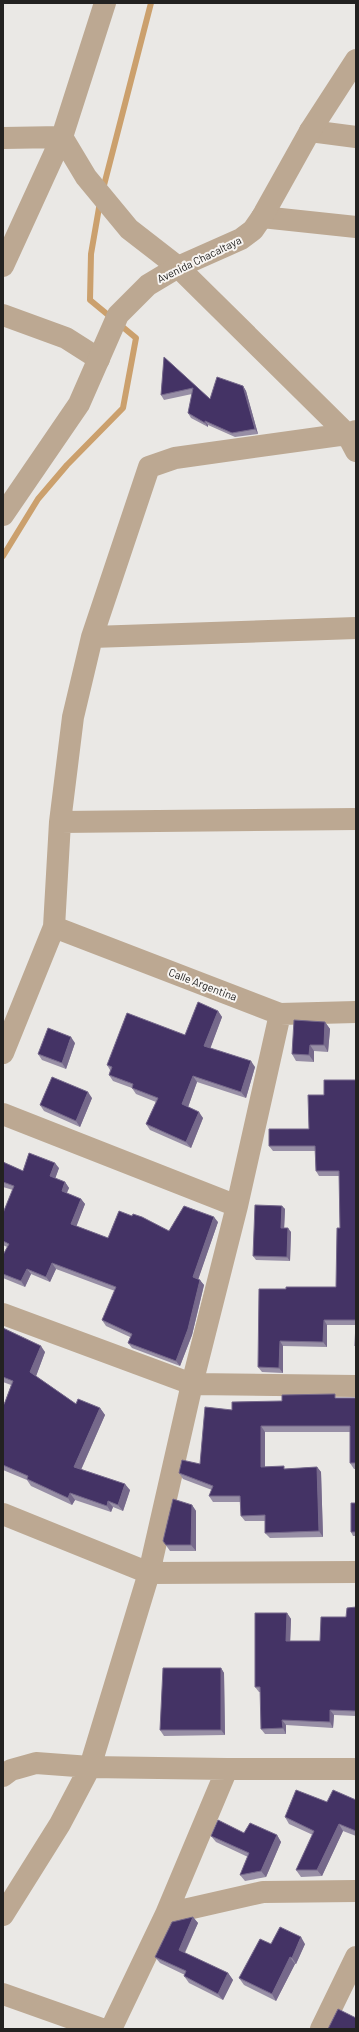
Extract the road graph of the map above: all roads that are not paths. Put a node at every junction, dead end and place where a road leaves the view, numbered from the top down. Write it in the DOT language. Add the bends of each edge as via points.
graph roads {
  1 [pos="106,3"];
  2 [pos="356,60"];
  3 [pos="310,131"];
  4 [pos="62,137"];
  5 [pos="356,137"];
  6 [pos="3,138"];
  7 [pos="262,217"];
  8 [pos="356,227"];
  9 [pos="3,266"];
  10 [pos="178,267"];
  11 [pos="3,315"];
  12 [pos="99,359"];
  13 [pos="353,439"];
  14 [pos="3,515"];
  15 [pos="356,628"];
  16 [pos="92,637"];
  17 [pos="356,819"];
  18 [pos="60,822"];
  19 [pos="54,927"];
  20 [pos="356,1012"];
  21 [pos="280,1014"];
  22 [pos="3,1053"];
  23 [pos="3,1114"];
  24 [pos="237,1206"];
  25 [pos="3,1314"];
  26 [pos="192,1384"];
  27 [pos="356,1386"];
  28 [pos="3,1514"];
  29 [pos="356,1572"];
  30 [pos="149,1573"];
  31 [pos="90,1767"];
  32 [pos="227,1769"];
  33 [pos="356,1769"];
  34 [pos="6,1772"];
  35 [pos="356,1891"];
  36 [pos="166,1914"];
  37 [pos="3,1915"];
  38 [pos="356,1957"];
  39 [pos="3,1994"];
  40 [pos="102,2029"];
  41 [pos="111,2029"];
  42 [pos="321,2029"];
  1 -- 4 [label="street"];
  2 -- 3 [label="street, Avenida Chacaltaya"];
  3 -- 5 [label="street"];
  3 -- 7 [label="street, Avenida Chacaltaya"];
  4 -- 6 [label="street"];
  4 -- 9 [label="street"];
  4 -- 10 [label="street" via="86,177 129,229"];
  7 -- 8 [label="street"];
  7 -- 10 [label="street, Avenida Chacaltaya" via="253,230 241,240"];
  10 -- 12 [label="street, Avenida Chacaltaya" via="148,285 118,315"];
  10 -- 13 [label="street"];
  11 -- 12 [label="street" via="66,338"];
  12 -- 14 [label="street, Avenida Chacaltaya" via="80,404"];
  13 -- 16 [label="street" via="175,458 150,467"];
  15 -- 16 [label="street"];
  16 -- 18 [label="street" via="73,717"];
  17 -- 18 [label="street"];
  18 -- 19 [label="street"];
  19 -- 21 [label="street, Calle Argentina"];
  19 -- 22 [label="street"];
  20 -- 21 [label="street, Calle Argentina"];
  21 -- 24 [label="street"];
  23 -- 24 [label="street"];
  24 -- 26 [label="street"];
  25 -- 26 [label="street"];
  26 -- 27 [label="street"];
  26 -- 30 [label="street"];
  28 -- 30 [label="street"];
  29 -- 30 [label="street"];
  30 -- 31 [label="street"];
  31 -- 32 [label="street"];
  31 -- 34 [label="street" via="36,1763"];
  31 -- 37 [label="street" via="60,1824"];
  32 -- 33 [label="street"];
  32 -- 36 [label="street"];
  35 -- 36 [label="street" via="263,1892"];
  36 -- 41 [label="street"];
  38 -- 42 [label="street"];
  39 -- 40 [label="street"];
}
